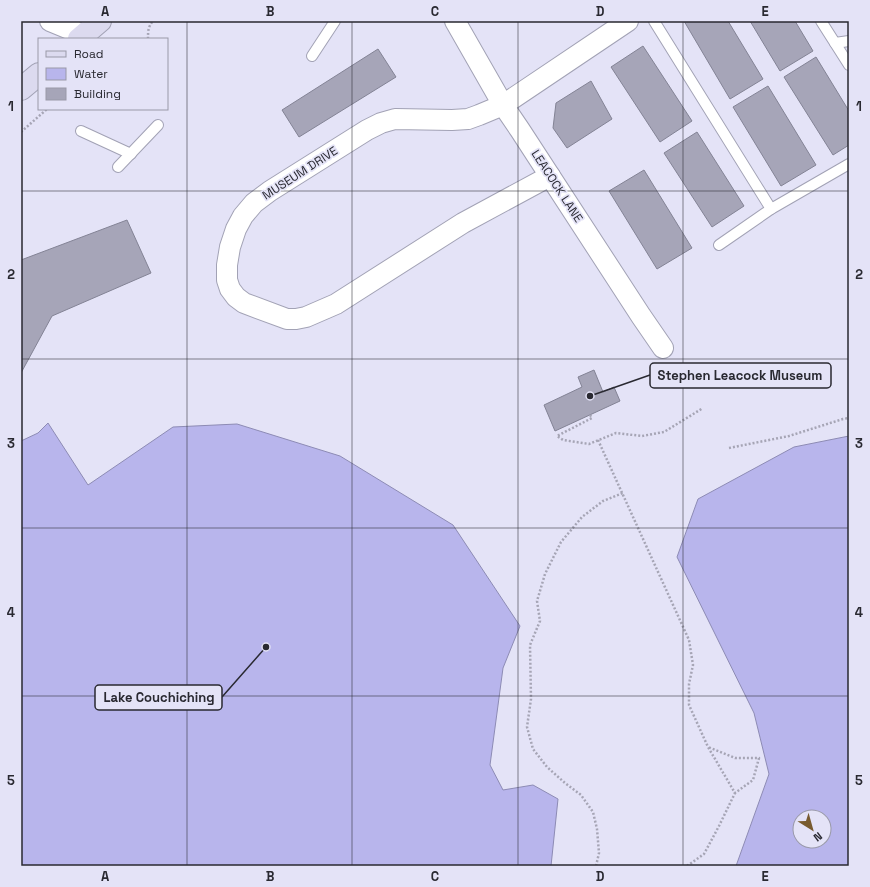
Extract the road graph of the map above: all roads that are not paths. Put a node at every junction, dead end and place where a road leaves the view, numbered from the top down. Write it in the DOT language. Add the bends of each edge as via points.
graph roads {
  1 [pos="50,21"];
  2 [pos="100,21"];
  3 [pos="335,21"];
  4 [pos="454,21"];
  5 [pos="628,21"];
  6 [pos="654,21"];
  7 [pos="821,21"];
  8 [pos="81,37"];
  9 [pos="849,41"];
  10 [pos="835,43"];
  11 [pos="312,56"];
  12 [pos="849,66"];
  13 [pos="38,75"];
  14 [pos="21,89"];
  15 [pos="503,105"];
  16 [pos="158,125"];
  17 [pos="81,131"];
  18 [pos="131,154"];
  19 [pos="849,164"];
  20 [pos="118,167"];
  21 [pos="550,176"];
  22 [pos="772,209"];
  23 [pos="719,245"];
  24 [pos="663,348"];
  1 -- 8 [label="street"];
  2 -- 8 [label="main road"];
  3 -- 11 [label="lane"];
  4 -- 15 [label="street, LEACOCK LANE"];
  5 -- 15 [label="street, MUSEUM DRIVE"];
  6 -- 22 [label="lane"];
  7 -- 10 [label="lane"];
  9 -- 10 [label="lane"];
  10 -- 12 [label="lane"];
  13 -- 14 [label="main road"];
  15 -- 21 [label="street, LEACOCK LANE"];
  15 -- 21 [label="street, MUSEUM DRIVE" via="468,120 394,119 381,123 270,191 254,203 236,229 226,265 230,290 244,303 286,319 306,317 336,304 463,224"];
  16 -- 18 [label="lane"];
  17 -- 18 [label="lane"];
  18 -- 20 [label="lane"];
  19 -- 22 [label="lane"];
  21 -- 24 [label="street, LEACOCK LANE"];
  22 -- 23 [label="lane"];
}
